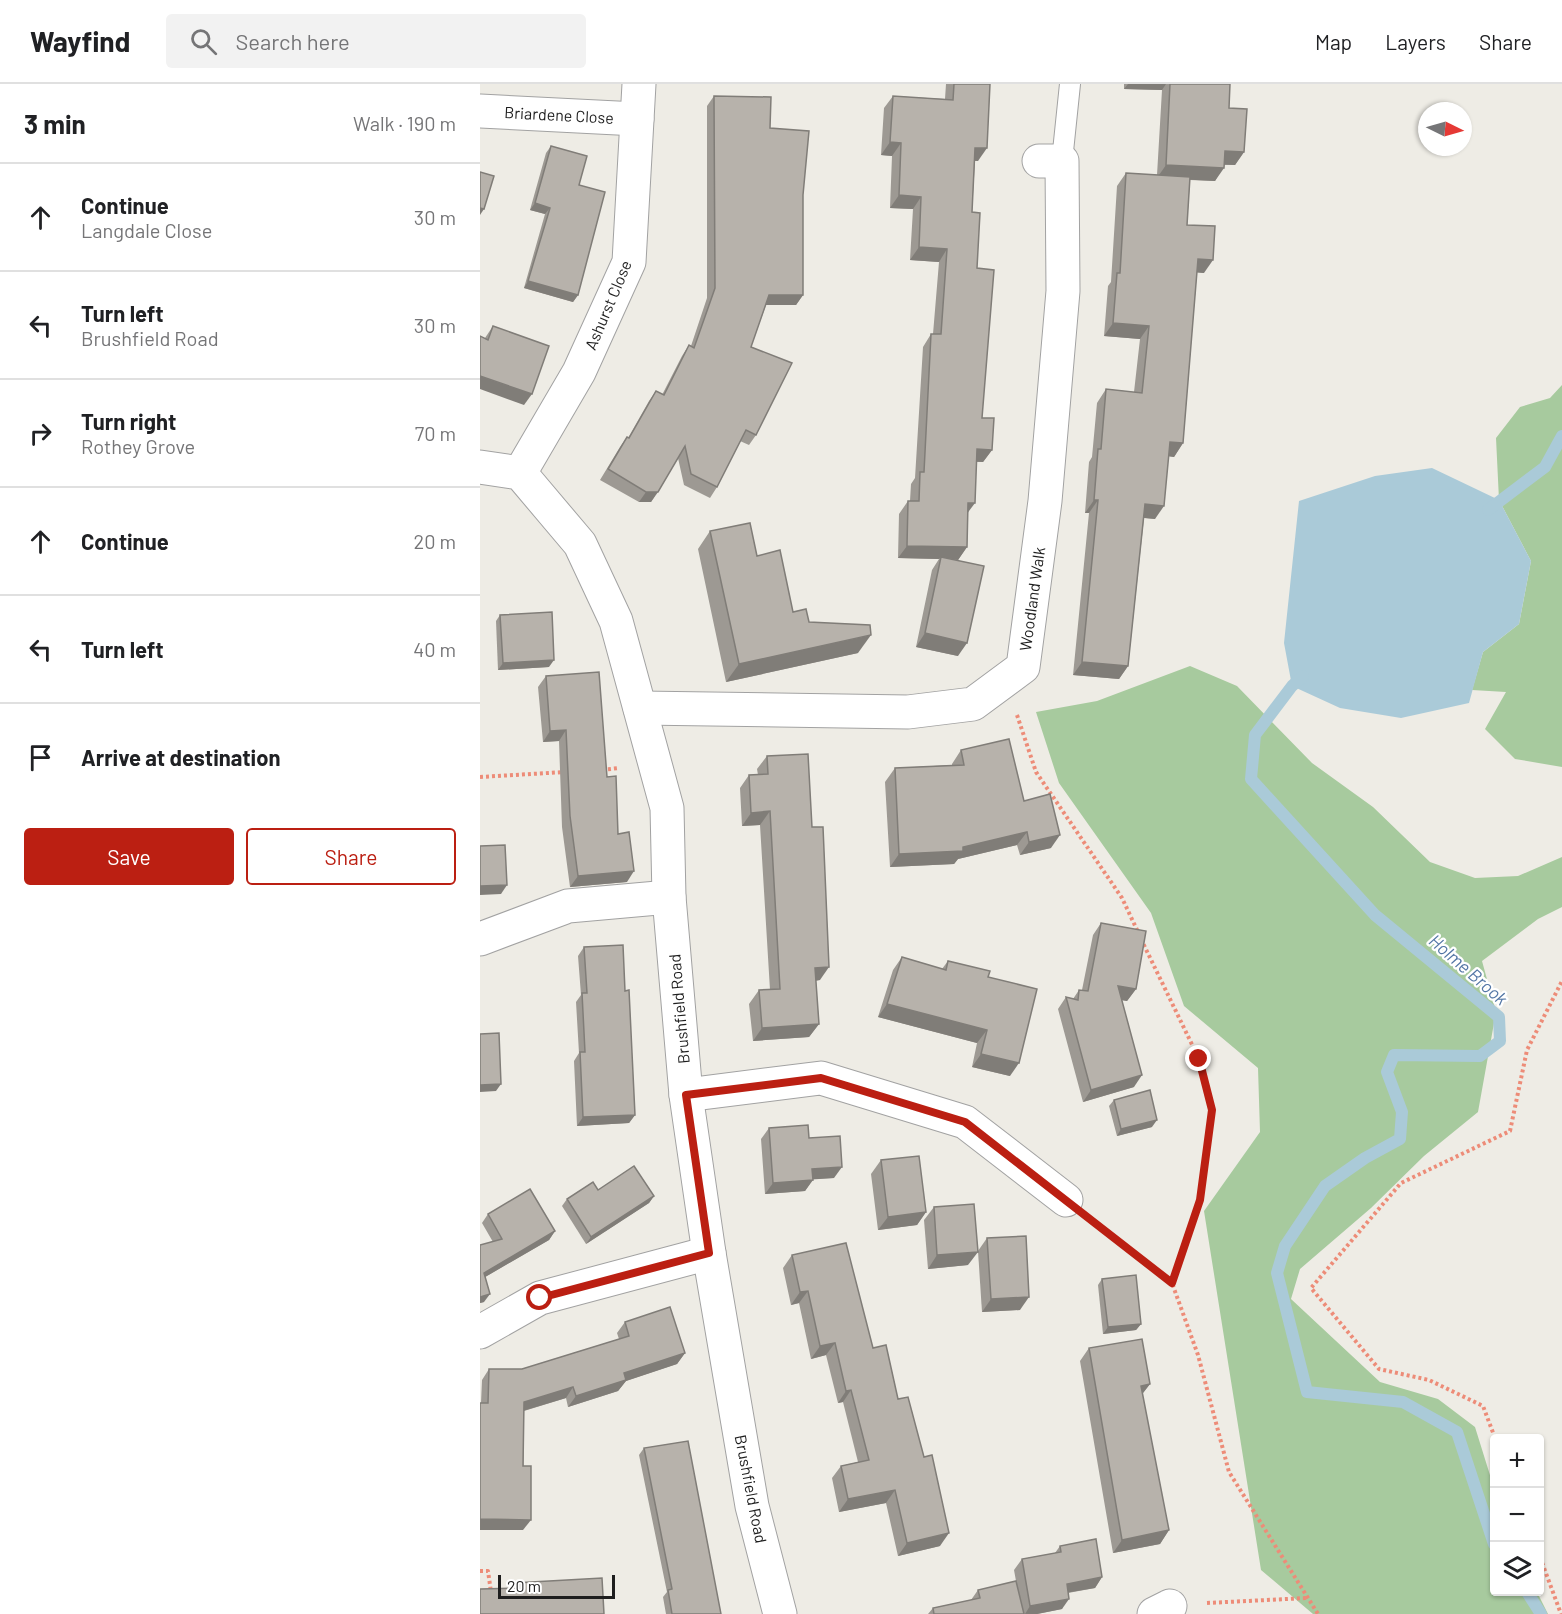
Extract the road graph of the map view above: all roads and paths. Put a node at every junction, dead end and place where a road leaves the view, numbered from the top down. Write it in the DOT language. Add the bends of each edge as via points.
graph roads {
  1 [pos="639,84"];
  2 [pos="1070,84"];
  3 [pos="480,111"];
  4 [pos="637,119"];
  5 [pos="1050,161"];
  6 [pos="480,467"];
  7 [pos="520,473"];
  8 [pos="1023,667"];
  9 [pos="640,708"];
  10 [pos="656,765"];
  11 [pos="594,770"];
  12 [pos="571,771"];
  13 [pos="480,777"];
  14 [pos="669,897"];
  15 [pos="480,939"];
  16 [pos="1562,981"];
  17 [pos="686,1095"];
  18 [pos="1066,1200"];
  19 [pos="709,1253"];
  20 [pos="1172,1283"];
  21 [pos="480,1332"];
  22 [pos="1494,1434"];
  23 [pos="1544,1570"];
  24 [pos="480,1571"];
  25 [pos="1308,1598"];
  26 [pos="492,1603"];
  27 [pos="1162,1610"];
  28 [pos="780,1614"];
  29 [pos="1318,1614"];
  30 [pos="1561,1614"];
  1 -- 4 [label="street, Ashurst Close"];
  2 -- 5 [label="lane"];
  3 -- 4 [label="street, Briardene Close"];
  4 -- 7 [label="street, Ashurst Close" via="629,262 579,372"];
  5 -- 8 [label="street, Woodland Walk" via="1063,291 1045,501"];
  6 -- 7 [label="street"];
  7 -- 9 [label="street, Brushfield Road" via="580,544 616,621"];
  8 -- 9 [label="street, Woodland Walk" via="974,704 908,712"];
  8 -- 20 [label="path" via="1017,716 1036,772 1122,898 1199,1059 1212,1110 1200,1200"];
  9 -- 10 [label="street, Brushfield Road"];
  10 -- 11 [label="path"];
  10 -- 14 [label="street, Brushfield Road" via="667,808"];
  12 -- 13 [label="path"];
  14 -- 15 [label="street" via="568,906"];
  14 -- 17 [label="street, Brushfield Road"];
  16 -- 22 [label="path" via="1527,1050 1510,1131 1401,1183 1311,1288 1379,1370 1429,1380 1483,1406"];
  17 -- 18 [label="street" via="821,1078 965,1122"];
  17 -- 19 [label="street, Brushfield Road"];
  18 -- 20 [label="path"];
  19 -- 21 [label="street" via="540,1298"];
  19 -- 28 [label="street, Brushfield Road" via="752,1506"];
  20 -- 25 [label="path" via="1198,1355 1229,1472"];
  23 -- 30 [label="path"];
  24 -- 26 [label="path" via="488,1571"];
  25 -- 27 [label="path"];
  25 -- 29 [label="path"];
}
